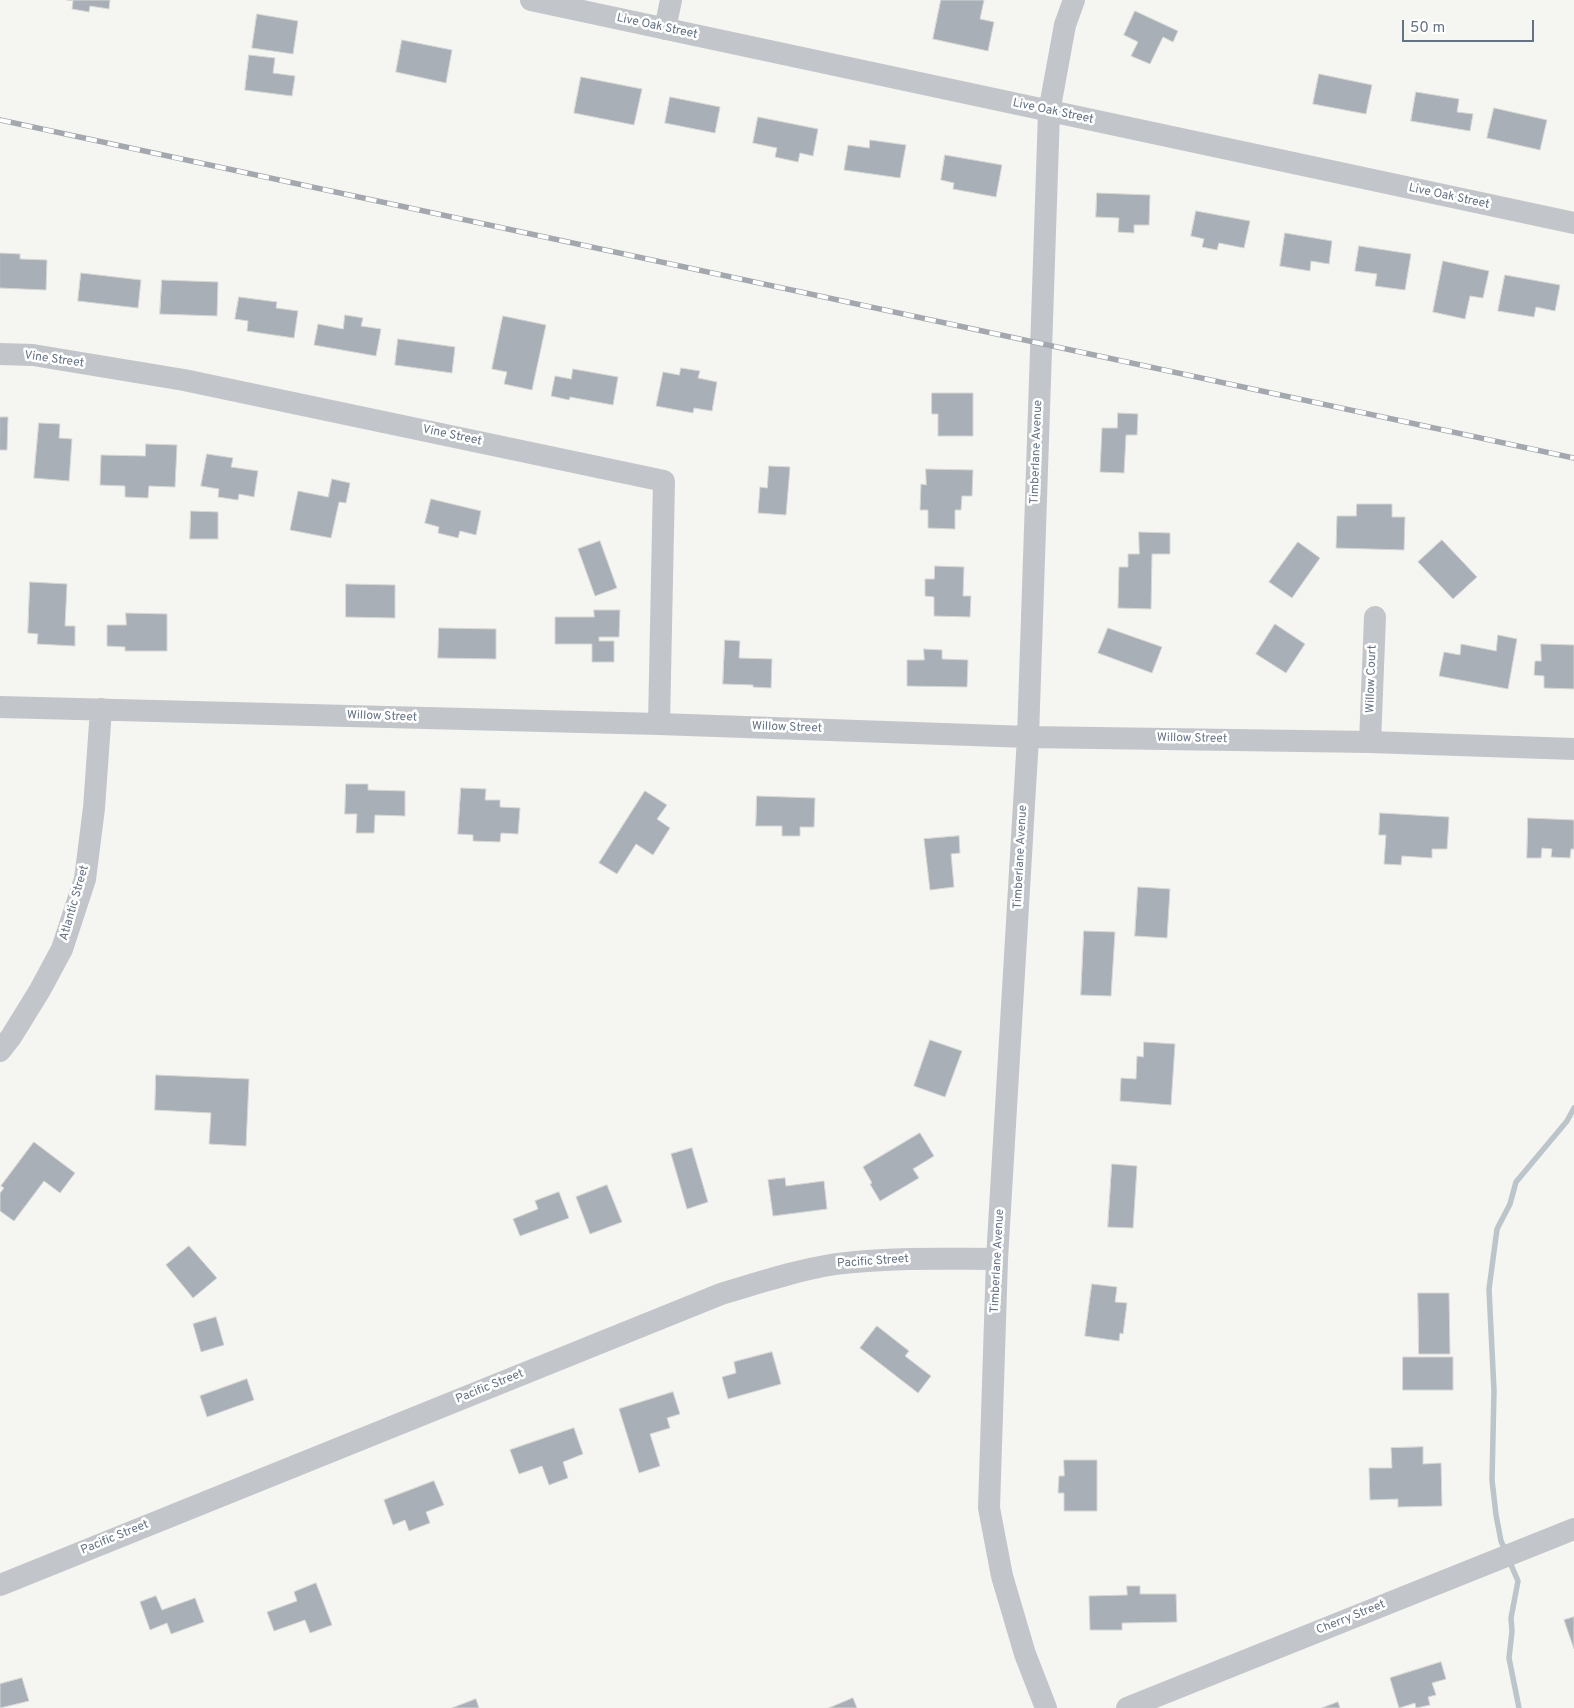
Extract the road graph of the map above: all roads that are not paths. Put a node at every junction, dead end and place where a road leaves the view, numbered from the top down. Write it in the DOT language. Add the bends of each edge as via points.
graph roads {
  1 [pos="531,0"];
  2 [pos="671,0"];
  3 [pos="1074,0"];
  4 [pos="665,29"];
  5 [pos="1049,112"];
  6 [pos="1574,223"];
  7 [pos="0,354"];
  8 [pos="1375,616"];
  9 [pos="0,707"];
  10 [pos="101,709"];
  11 [pos="659,724"];
  12 [pos="1028,737"];
  13 [pos="1370,742"];
  14 [pos="1574,750"];
  15 [pos="0,1051"];
  16 [pos="997,1259"];
  17 [pos="1574,1529"];
  18 [pos="0,1585"];
  19 [pos="1046,1708"];
  20 [pos="1128,1708"];
  1 -- 4 [label="street, Live Oak Street"];
  2 -- 4 [label="street"];
  3 -- 5 [label="street, Timberlane Avenue" via="1065,25"];
  4 -- 5 [label="street, Live Oak Street"];
  5 -- 6 [label="street, Live Oak Street"];
  5 -- 12 [label="street, Timberlane Avenue"];
  7 -- 11 [label="street, Vine Street" via="33,355 184,380 664,481"];
  8 -- 13 [label="street, Willow Court"];
  9 -- 10 [label="street, Willow Street"];
  10 -- 11 [label="street, Willow Street"];
  10 -- 15 [label="street, Atlantic Street" via="85,878 62,949"];
  11 -- 12 [label="street, Willow Street"];
  12 -- 13 [label="street, Willow Street"];
  12 -- 16 [label="street, Timberlane Avenue"];
  13 -- 14 [label="street, Willow Street"];
  16 -- 18 [label="street, Pacific Street" via="882,1260 834,1265 721,1294"];
  16 -- 19 [label="street, Timberlane Avenue" via="989,1508 1002,1576 1025,1654"];
  17 -- 20 [label="street, Cherry Street"];
}
